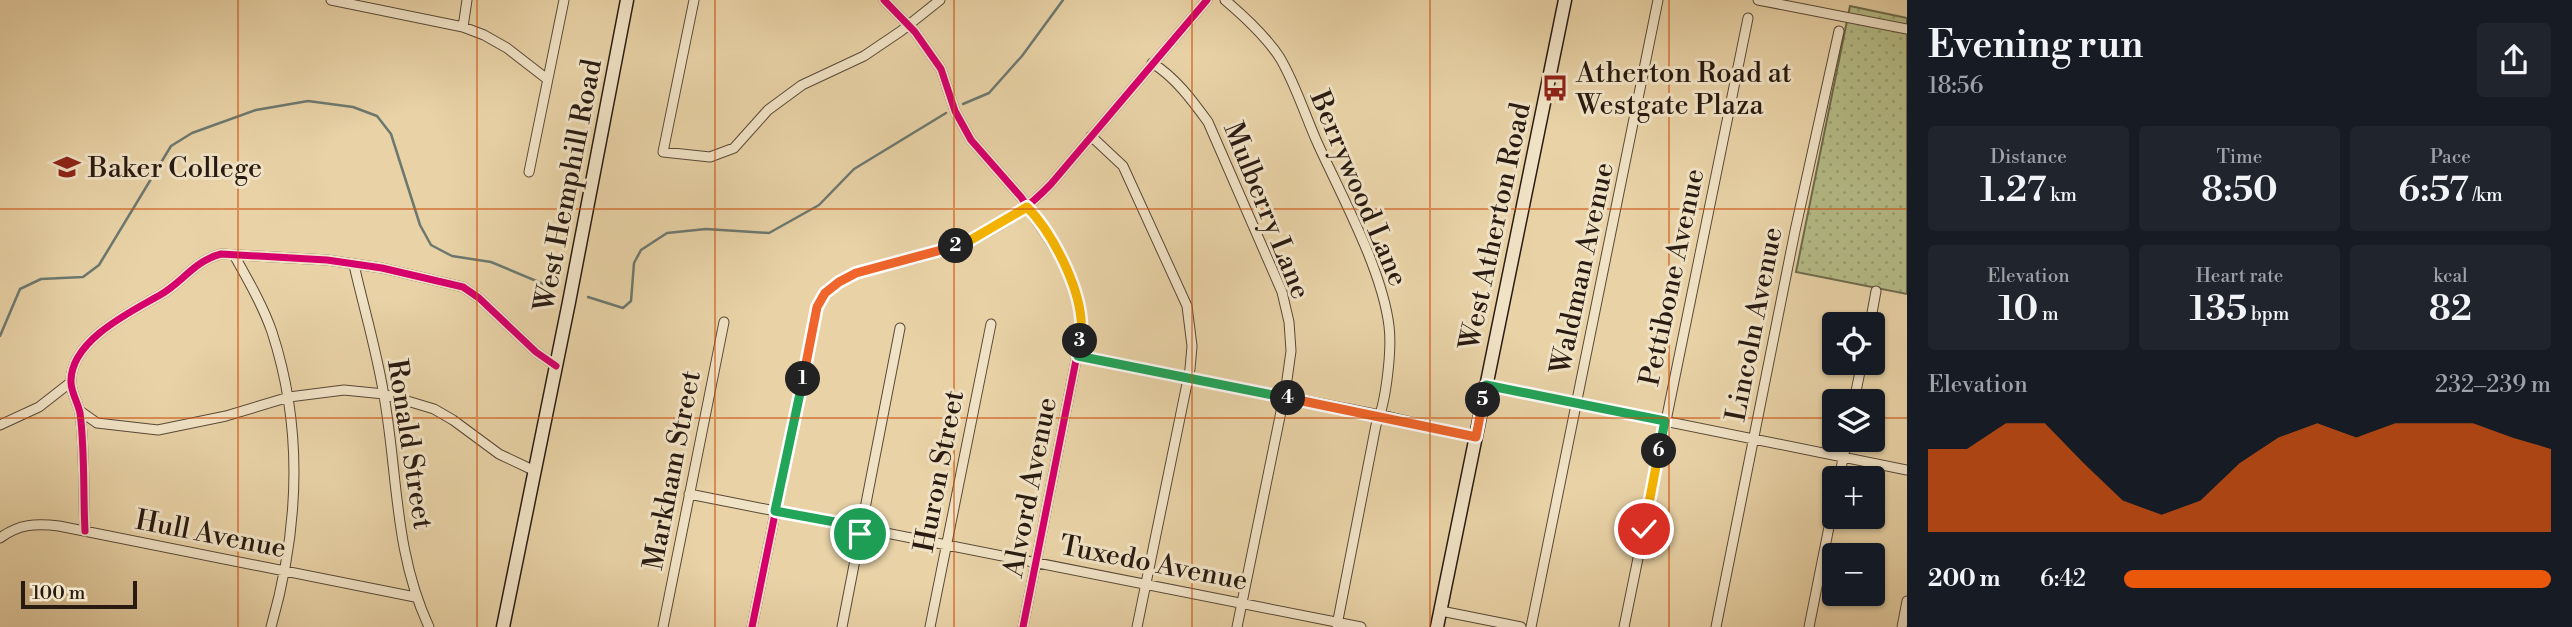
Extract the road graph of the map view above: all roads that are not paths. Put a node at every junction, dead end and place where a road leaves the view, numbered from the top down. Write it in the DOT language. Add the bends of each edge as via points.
graph roads {
  1 [pos="331,0"];
  2 [pos="467,0"];
  3 [pos="564,0"];
  4 [pos="627,0"];
  5 [pos="694,0"];
  6 [pos="884,0"];
  7 [pos="940,0"];
  8 [pos="1207,0"];
  9 [pos="1225,0"];
  10 [pos="1565,0"];
  11 [pos="1658,0"];
  12 [pos="1758,0"];
  13 [pos="360,4"];
  14 [pos="1748,18"];
  15 [pos="907,25"];
  16 [pos="463,27"];
  17 [pos="1907,29"];
  18 [pos="1839,32"];
  19 [pos="1152,62"];
  20 [pos="547,79"];
  21 [pos="1091,136"];
  22 [pos="529,172"];
  23 [pos="1027,207"];
  24 [pos="234,256"];
  25 [pos="354,265"];
  26 [pos="1876,291"];
  27 [pos="1872,312"];
  28 [pos="724,322"];
  29 [pos="991,324"];
  30 [pos="900,328"];
  31 [pos="1078,356"];
  32 [pos="556,366"];
  33 [pos="1187,378"];
  34 [pos="71,382"];
  35 [pos="1486,385"];
  36 [pos="384,394"];
  37 [pos="289,397"];
  38 [pos="1283,397"];
  39 [pos="1576,403"];
  40 [pos="80,411"];
  41 [pos="1380,416"];
  42 [pos="1665,421"];
  43 [pos="0,425"];
  44 [pos="1476,437"];
  45 [pos="1754,439"];
  46 [pos="1844,452"];
  47 [pos="1843,457"];
  48 [pos="1841,466"];
  49 [pos="1907,470"];
  50 [pos="535,471"];
  51 [pos="690,494"];
  52 [pos="775,511"];
  53 [pos="862,527"];
  54 [pos="1829,529"];
  55 [pos="85,531"];
  56 [pos="0,538"];
  57 [pos="947,544"];
  58 [pos="1036,562"];
  59 [pos="286,571"];
  60 [pos="1146,584"];
  61 [pos="415,597"];
  62 [pos="1907,601"];
  63 [pos="1242,603"];
  64 [pos="1441,611"];
  65 [pos="1337,625"];
  66 [pos="271,627"];
  67 [pos="429,627"];
  68 [pos="503,627"];
  69 [pos="663,627"];
  70 [pos="752,627"];
  71 [pos="842,627"];
  72 [pos="930,627"];
  73 [pos="1023,627"];
  74 [pos="1137,627"];
  75 [pos="1237,627"];
  76 [pos="1361,627"];
  77 [pos="1437,627"];
  78 [pos="1521,627"];
  79 [pos="1531,627"];
  80 [pos="1624,627"];
  81 [pos="1716,627"];
  82 [pos="1809,627"];
  83 [pos="1902,627"];
  1 -- 13 [label="street"];
  2 -- 16 [label="street"];
  3 -- 20 [label="street"];
  4 -- 32 [label="street, West Hemphill Road"];
  5 -- 15 [label="street" via="663,152 696,157 734,148 768,110 802,85 864,56"];
  6 -- 15 [label="street, Alvord Avenue"];
  7 -- 15 [label="street"];
  8 -- 19 [label="street"];
  9 -- 41 [label="street, Berrywood Lane" via="1280,59 1383,296 1390,363"];
  10 -- 35 [label="street, West Atherton Road"];
  11 -- 39 [label="street, Waldman Avenue"];
  12 -- 17 [label="street"];
  13 -- 16 [label="street"];
  14 -- 42 [label="street, Pettibone Avenue"];
  15 -- 23 [label="street, Alvord Avenue" via="941,69 971,140"];
  16 -- 20 [label="street" via="507,48"];
  18 -- 45 [label="street, Lincoln Avenue"];
  19 -- 21 [label="street"];
  19 -- 38 [label="street, Mulberry Lane" via="1192,99 1208,122 1282,292 1291,351"];
  20 -- 22 [label="street"];
  21 -- 23 [label="street"];
  21 -- 33 [label="street" via="1123,166 1187,306 1192,346"];
  23 -- 31 [label="street, Alvord Avenue" via="1064,262 1076,293 1081,319"];
  23 -- 52 [label="street" via="969,241 856,273 825,293 817,307"];
  24 -- 25 [label="street"];
  24 -- 34 [label="street" via="221,254 201,261 169,290 98,333 78,359"];
  24 -- 37 [label="street" via="271,331"];
  25 -- 32 [label="street" via="463,287"];
  25 -- 36 [label="street, Ronald Street"];
  26 -- 27 [label="street"];
  28 -- 51 [label="street, Markham Street"];
  29 -- 57 [label="street, Huron Street"];
  30 -- 53 [label="street"];
  31 -- 33 [label="street"];
  31 -- 58 [label="street, Alvord Avenue"];
  32 -- 50 [label="street, West Hemphill Road"];
  33 -- 38 [label="street"];
  33 -- 60 [label="street"];
  34 -- 40 [label="street"];
  34 -- 43 [label="street" via="39,407"];
  35 -- 39 [label="street"];
  35 -- 44 [label="street, West Atherton Road"];
  36 -- 37 [label="street" via="344,390"];
  36 -- 50 [label="street" via="434,409 499,454"];
  36 -- 61 [label="street, Ronald Street" via="402,541"];
  37 -- 40 [label="street" via="158,430 97,423"];
  37 -- 59 [label="street" via="295,491"];
  38 -- 41 [label="street"];
  38 -- 63 [label="street, Mulberry Lane"];
  39 -- 42 [label="street"];
  39 -- 79 [label="street, Waldman Avenue"];
  40 -- 55 [label="street"];
  41 -- 44 [label="street"];
  41 -- 65 [label="street, Berrywood Lane"];
  42 -- 45 [label="street"];
  42 -- 80 [label="street, Pettibone Avenue"];
  44 -- 64 [label="street, West Atherton Road"];
  45 -- 47 [label="street"];
  45 -- 81 [label="street, Lincoln Avenue"];
  46 -- 47 [label="street"];
  47 -- 48 [label="street"];
  47 -- 49 [label="street"];
  50 -- 68 [label="street, West Hemphill Road"];
  51 -- 52 [label="street, Tuxedo Avenue"];
  51 -- 69 [label="street, Markham Street"];
  52 -- 53 [label="street, Tuxedo Avenue"];
  52 -- 70 [label="street"];
  53 -- 57 [label="street, Tuxedo Avenue"];
  53 -- 71 [label="street"];
  54 -- 82 [label="street"];
  55 -- 56 [label="street, Hull Avenue" via="42,524 21,526"];
  55 -- 59 [label="street, Hull Avenue"];
  57 -- 58 [label="street, Tuxedo Avenue"];
  57 -- 72 [label="street, Huron Street"];
  58 -- 60 [label="street, Tuxedo Avenue"];
  58 -- 73 [label="street, Alvord Avenue"];
  59 -- 61 [label="street, Hull Avenue"];
  59 -- 66 [label="street"];
  60 -- 63 [label="street, Tuxedo Avenue"];
  60 -- 74 [label="street"];
  61 -- 67 [label="street, Ronald Street"];
  62 -- 83 [label="street"];
  63 -- 65 [label="street, Tuxedo Avenue"];
  63 -- 75 [label="street, Mulberry Lane"];
  64 -- 77 [label="street, West Atherton Road"];
  64 -- 78 [label="street"];
  65 -- 76 [label="street, Tuxedo Avenue"];
}
